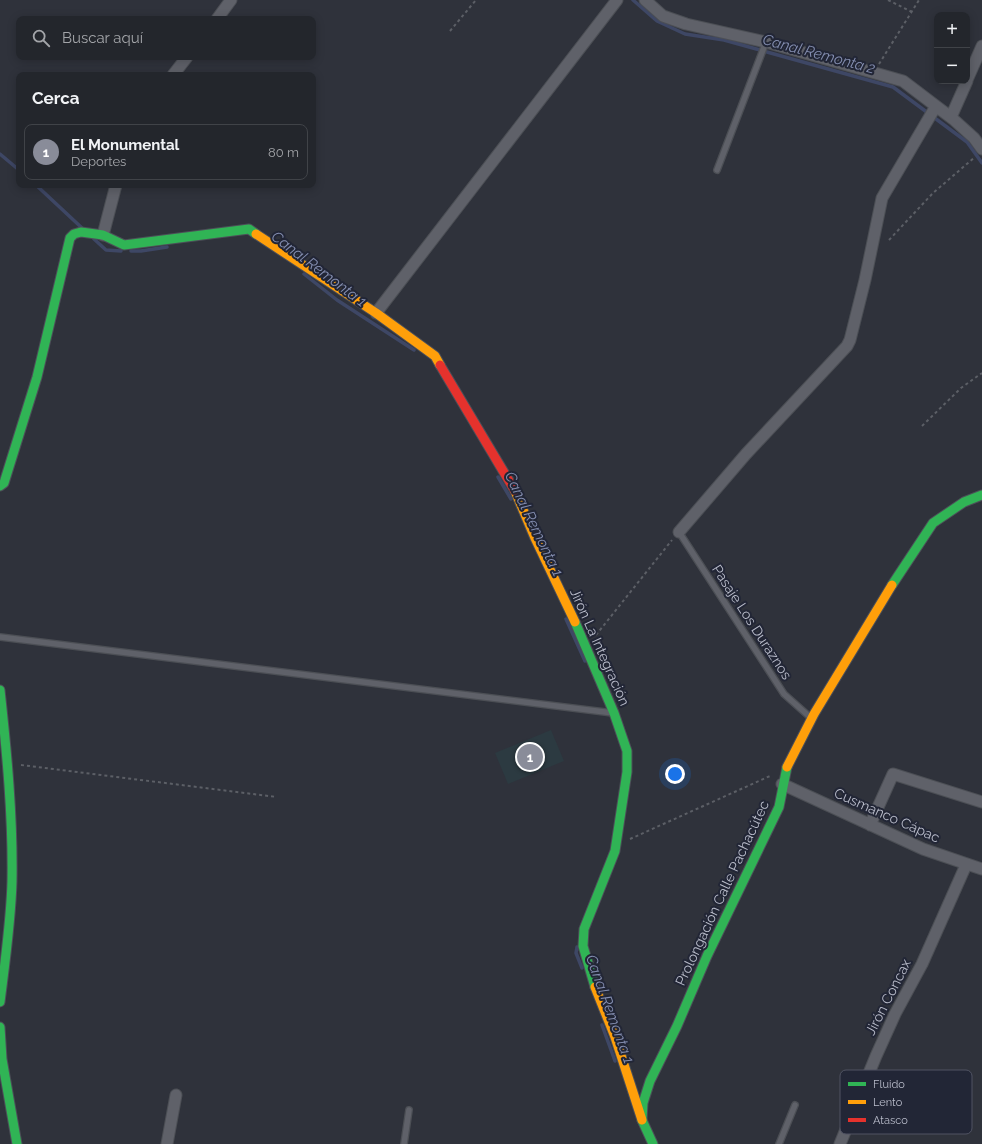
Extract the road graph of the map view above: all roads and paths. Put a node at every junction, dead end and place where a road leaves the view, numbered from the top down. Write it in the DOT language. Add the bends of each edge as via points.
graph roads {
  1 [pos="231,0"];
  2 [pos="476,0"];
  3 [pos="617,0"];
  4 [pos="644,0"];
  5 [pos="888,0"];
  6 [pos="919,0"];
  7 [pos="912,12"];
  8 [pos="219,16"];
  9 [pos="450,31"];
  10 [pos="766,42"];
  11 [pos="982,46"];
  12 [pos="185,60"];
  13 [pos="175,72"];
  14 [pos="874,72"];
  15 [pos="970,74"];
  16 [pos="966,84"];
  17 [pos="936,106"];
  18 [pos="951,117"];
  19 [pos="979,152"];
  20 [pos="716,170"];
  21 [pos="115,188"];
  22 [pos="103,235"];
  23 [pos="889,240"];
  24 [pos="376,313"];
  25 [pos="982,374"];
  26 [pos="922,426"];
  27 [pos="0,486"];
  28 [pos="982,495"];
  29 [pos="679,532"];
  30 [pos="0,637"];
  31 [pos="587,647"];
  32 [pos="0,690"];
  33 [pos="614,713"];
  34 [pos="812,719"];
  35 [pos="8,763"];
  36 [pos="785,770"];
  37 [pos="782,784"];
  38 [pos="277,797"];
  39 [pos="982,802"];
  40 [pos="870,826"];
  41 [pos="616,845"];
  42 [pos="966,865"];
  43 [pos="982,869"];
  44 [pos="0,1002"];
  45 [pos="0,1027"];
  46 [pos="870,1070"];
  47 [pos="176,1096"];
  48 [pos="795,1105"];
  49 [pos="409,1110"];
  50 [pos="642,1120"];
  51 [pos="844,1134"];
  52 [pos="17,1144"];
  53 [pos="167,1144"];
  54 [pos="404,1144"];
  55 [pos="653,1144"];
  56 [pos="779,1144"];
  57 [pos="840,1144"];
  1 -- 8 [label="street"];
  2 -- 9 [label="path"];
  3 -- 24 [label="street"];
  4 -- 10 [label="street" via="662,16"];
  5 -- 7 [label="path"];
  6 -- 7 [label="path"];
  7 -- 14 [label="path"];
  10 -- 14 [label="street"];
  10 -- 20 [label="lane"];
  11 -- 15 [label="street"];
  12 -- 13 [label="street"];
  14 -- 17 [label="street" via="903,81"];
  16 -- 18 [label="street"];
  17 -- 18 [label="street"];
  17 -- 29 [label="street" via="882,198 865,280 847,346 746,454"];
  18 -- 19 [label="street" via="974,138"];
  19 -- 23 [label="path" via="933,193"];
  21 -- 22 [label="street"];
  22 -- 24 [label="street, Jirón La Integración" via="124,244 249,229"];
  22 -- 27 [label="street, Jirón La Integración" via="81,232 70,238 37,377 4,483"];
  24 -- 31 [label="street, Jirón La Integración" via="435,356 514,491"];
  25 -- 26 [label="path" via="961,388"];
  28 -- 34 [label="street, Prolongación Calle Pachacútec" via="964,502 933,523 859,637"];
  29 -- 31 [label="path"];
  29 -- 34 [label="lane, Pasaje Los Duraznos" via="784,694"];
  30 -- 33 [label="lane"];
  31 -- 33 [label="street, Jirón La Integración"];
  32 -- 35 [label="street"];
  33 -- 41 [label="street, Jirón La Integración" via="627,751 627,772"];
  34 -- 36 [label="street, Prolongación Calle Pachacútec"];
  35 -- 38 [label="path"];
  35 -- 44 [label="street" via="12,866"];
  36 -- 37 [label="street, Prolongación Calle Pachacútec"];
  36 -- 41 [label="path"];
  37 -- 40 [label="street, Cusmanco Cápac"];
  37 -- 50 [label="street, Prolongación Calle Pachacútec" via="779,807 650,1082 643,1103"];
  39 -- 40 [label="street" via="893,774"];
  40 -- 42 [label="street, Cusmanco Cápac"];
  41 -- 50 [label="street, Jirón La Integración" via="584,929 584,946 596,990 616,1037"];
  42 -- 43 [label="street, Cusmanco Cápac"];
  42 -- 46 [label="street, Jirón Concax" via="922,964 895,1014"];
  45 -- 52 [label="street" via="2,1059"];
  47 -- 53 [label="street"];
  48 -- 56 [label="lane"];
  49 -- 54 [label="lane"];
  50 -- 55 [label="street"];
  51 -- 57 [label="street, Jirón Concax"];
}
